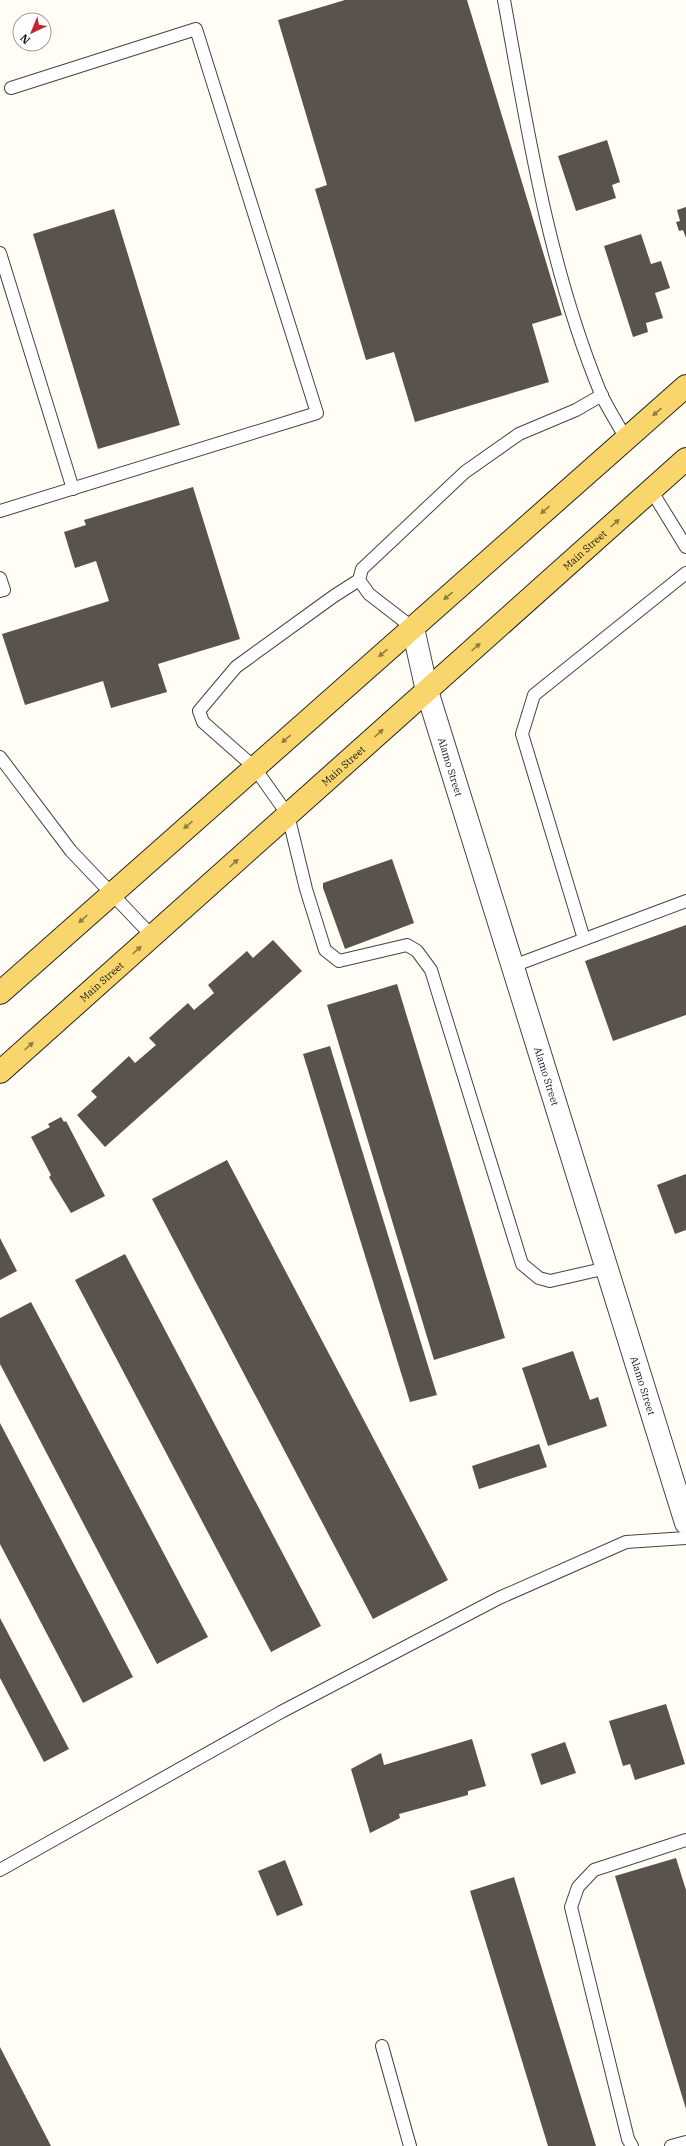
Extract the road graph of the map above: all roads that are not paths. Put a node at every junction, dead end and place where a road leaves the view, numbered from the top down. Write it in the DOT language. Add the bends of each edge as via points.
graph roads {
  1 [pos="504,0"];
  2 [pos="11,88"];
  3 [pos="0,253"];
  4 [pos="686,386"];
  5 [pos="602,395"];
  6 [pos="626,439"];
  7 [pos="686,459"];
  8 [pos="73,489"];
  9 [pos="651,490"];
  10 [pos="0,511"];
  11 [pos="686,547"];
  12 [pos="686,573"];
  13 [pos="0,578"];
  14 [pos="359,580"];
  15 [pos="0,591"];
  16 [pos="413,628"];
  17 [pos="427,691"];
  18 [pos="0,757"];
  19 [pos="254,767"];
  20 [pos="288,815"];
  21 [pos="112,893"];
  22 [pos="686,901"];
  23 [pos="152,936"];
  24 [pos="584,939"];
  25 [pos="513,966"];
  26 [pos="0,993"];
  27 [pos="0,1072"];
  28 [pos="607,1268"];
  29 [pos="686,1523"];
  30 [pos="686,1538"];
  31 [pos="686,1840"];
  32 [pos="0,1870"];
  33 [pos="382,2046"];
  34 [pos="686,2142"];
  35 [pos="410,2146"];
  36 [pos="632,2146"];
  37 [pos="671,2146"];
  1 -- 5 [label="lane" via="544,212 569,307"];
  2 -- 8 [label="lane" via="196,29 317,413"];
  3 -- 8 [label="lane"];
  4 -- 6 [label="main road, one-way"];
  5 -- 6 [label="lane"];
  5 -- 14 [label="lane" via="576,410 518,434 465,472 362,569"];
  6 -- 16 [label="main road, one-way"];
  7 -- 9 [label="main road, Main Street"];
  8 -- 10 [label="lane"];
  9 -- 11 [label="lane"];
  17 -- 9 [label="main road, Main Street, one-way"];
  12 -- 24 [label="lane" via="534,695 522,734"];
  13 -- 15 [label="lane" via="4,590"];
  14 -- 16 [label="lane" via="369,594"];
  14 -- 19 [label="lane" via="236,667 199,711 203,722"];
  16 -- 17 [label="street, Alamo Street"];
  16 -- 19 [label="main road, one-way"];
  20 -- 17 [label="main road, Main Street, one-way"];
  17 -- 25 [label="street, Alamo Street"];
  18 -- 21 [label="lane" via="71,851"];
  19 -- 20 [label="lane"];
  19 -- 21 [label="main road, one-way"];
  23 -- 20 [label="main road, Main Street, one-way"];
  20 -- 28 [label="lane" via="309,897 325,950 330,956 339,961 407,944 417,951 431,970 522,1264 539,1278 550,1281"];
  21 -- 23 [label="lane"];
  21 -- 26 [label="main road, one-way"];
  22 -- 24 [label="lane"];
  27 -- 23 [label="main road, Main Street, one-way"];
  24 -- 25 [label="lane"];
  25 -- 28 [label="street, Alamo Street"];
  28 -- 29 [label="street, Alamo Street"];
  30 -- 32 [label="lane" via="626,1542 499,1598 281,1712"];
  31 -- 36 [label="lane" via="594,1870 578,1887 571,1907 628,2139"];
  33 -- 35 [label="lane"];
  34 -- 37 [label="lane"];
}
